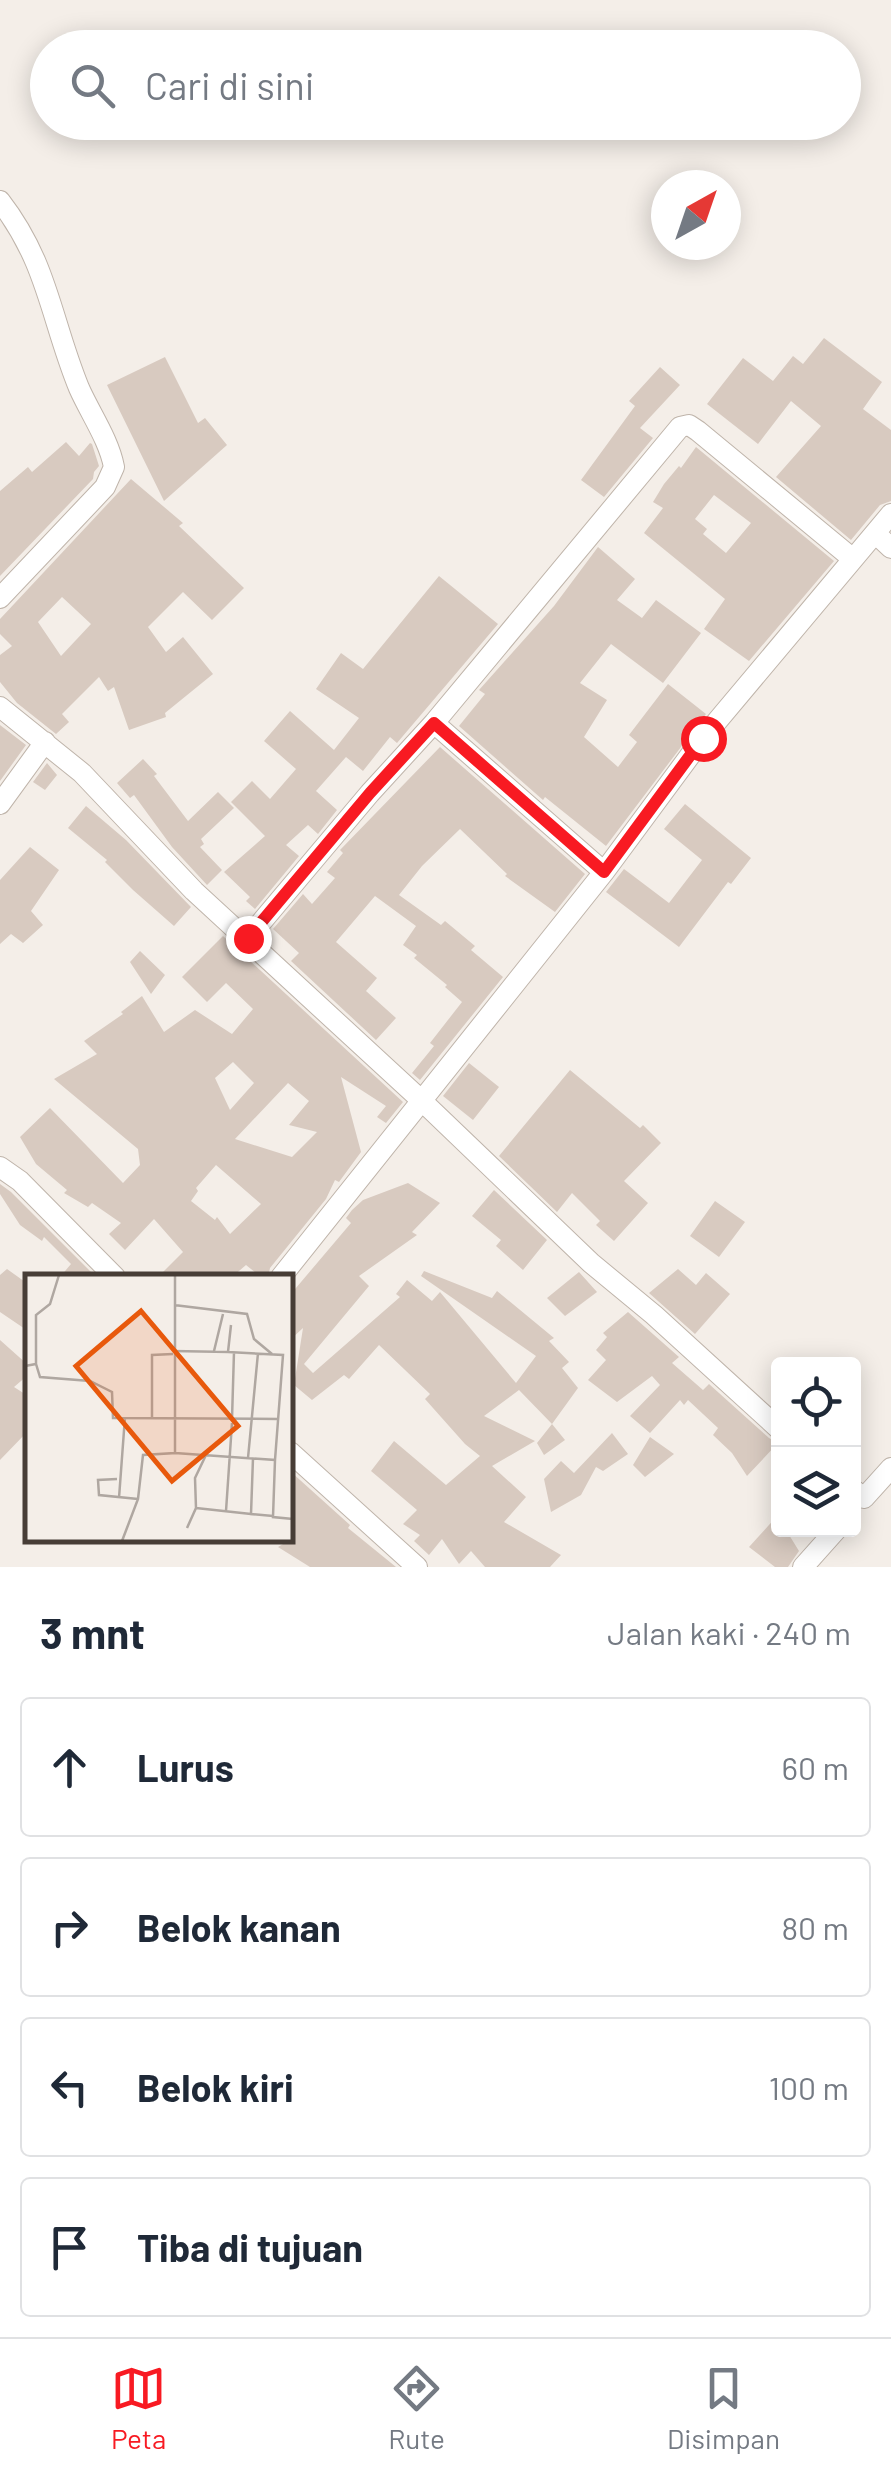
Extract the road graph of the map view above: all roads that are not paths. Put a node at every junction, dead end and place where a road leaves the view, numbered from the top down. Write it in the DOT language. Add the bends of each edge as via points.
graph roads {
  1 [pos="0,201"];
  2 [pos="891,514"];
  3 [pos="883,541"];
  4 [pos="853,559"];
  5 [pos="0,598"];
  6 [pos="0,707"];
  7 [pos="434,723"];
  8 [pos="50,746"];
  9 [pos="0,804"];
  10 [pos="604,872"];
  11 [pos="248,938"];
  12 [pos="421,1100"];
  13 [pos="0,1167"];
  14 [pos="112,1274"];
  15 [pos="282,1274"];
  16 [pos="771,1422"];
  17 [pos="292,1454"];
  18 [pos="891,1467"];
  19 [pos="861,1496"];
  20 [pos="830,1537"];
  21 [pos="417,1567"];
  22 [pos="803,1567"];
  1 -- 5 [label="street" via="40,267 114,467 105,487"];
  2 -- 3 [label="street"];
  3 -- 4 [label="street"];
  4 -- 7 [label="street" via="686,425"];
  4 -- 10 [label="street" via="703,738"];
  6 -- 8 [label="street"];
  7 -- 10 [label="street"];
  7 -- 11 [label="street"];
  8 -- 9 [label="street"];
  8 -- 11 [label="street"];
  10 -- 12 [label="street"];
  11 -- 12 [label="street"];
  12 -- 15 [label="street"];
  12 -- 16 [label="street" via="590,1263"];
  13 -- 14 [label="street"];
  17 -- 21 [label="street"];
  18 -- 19 [label="street"];
  20 -- 22 [label="street"];
}
